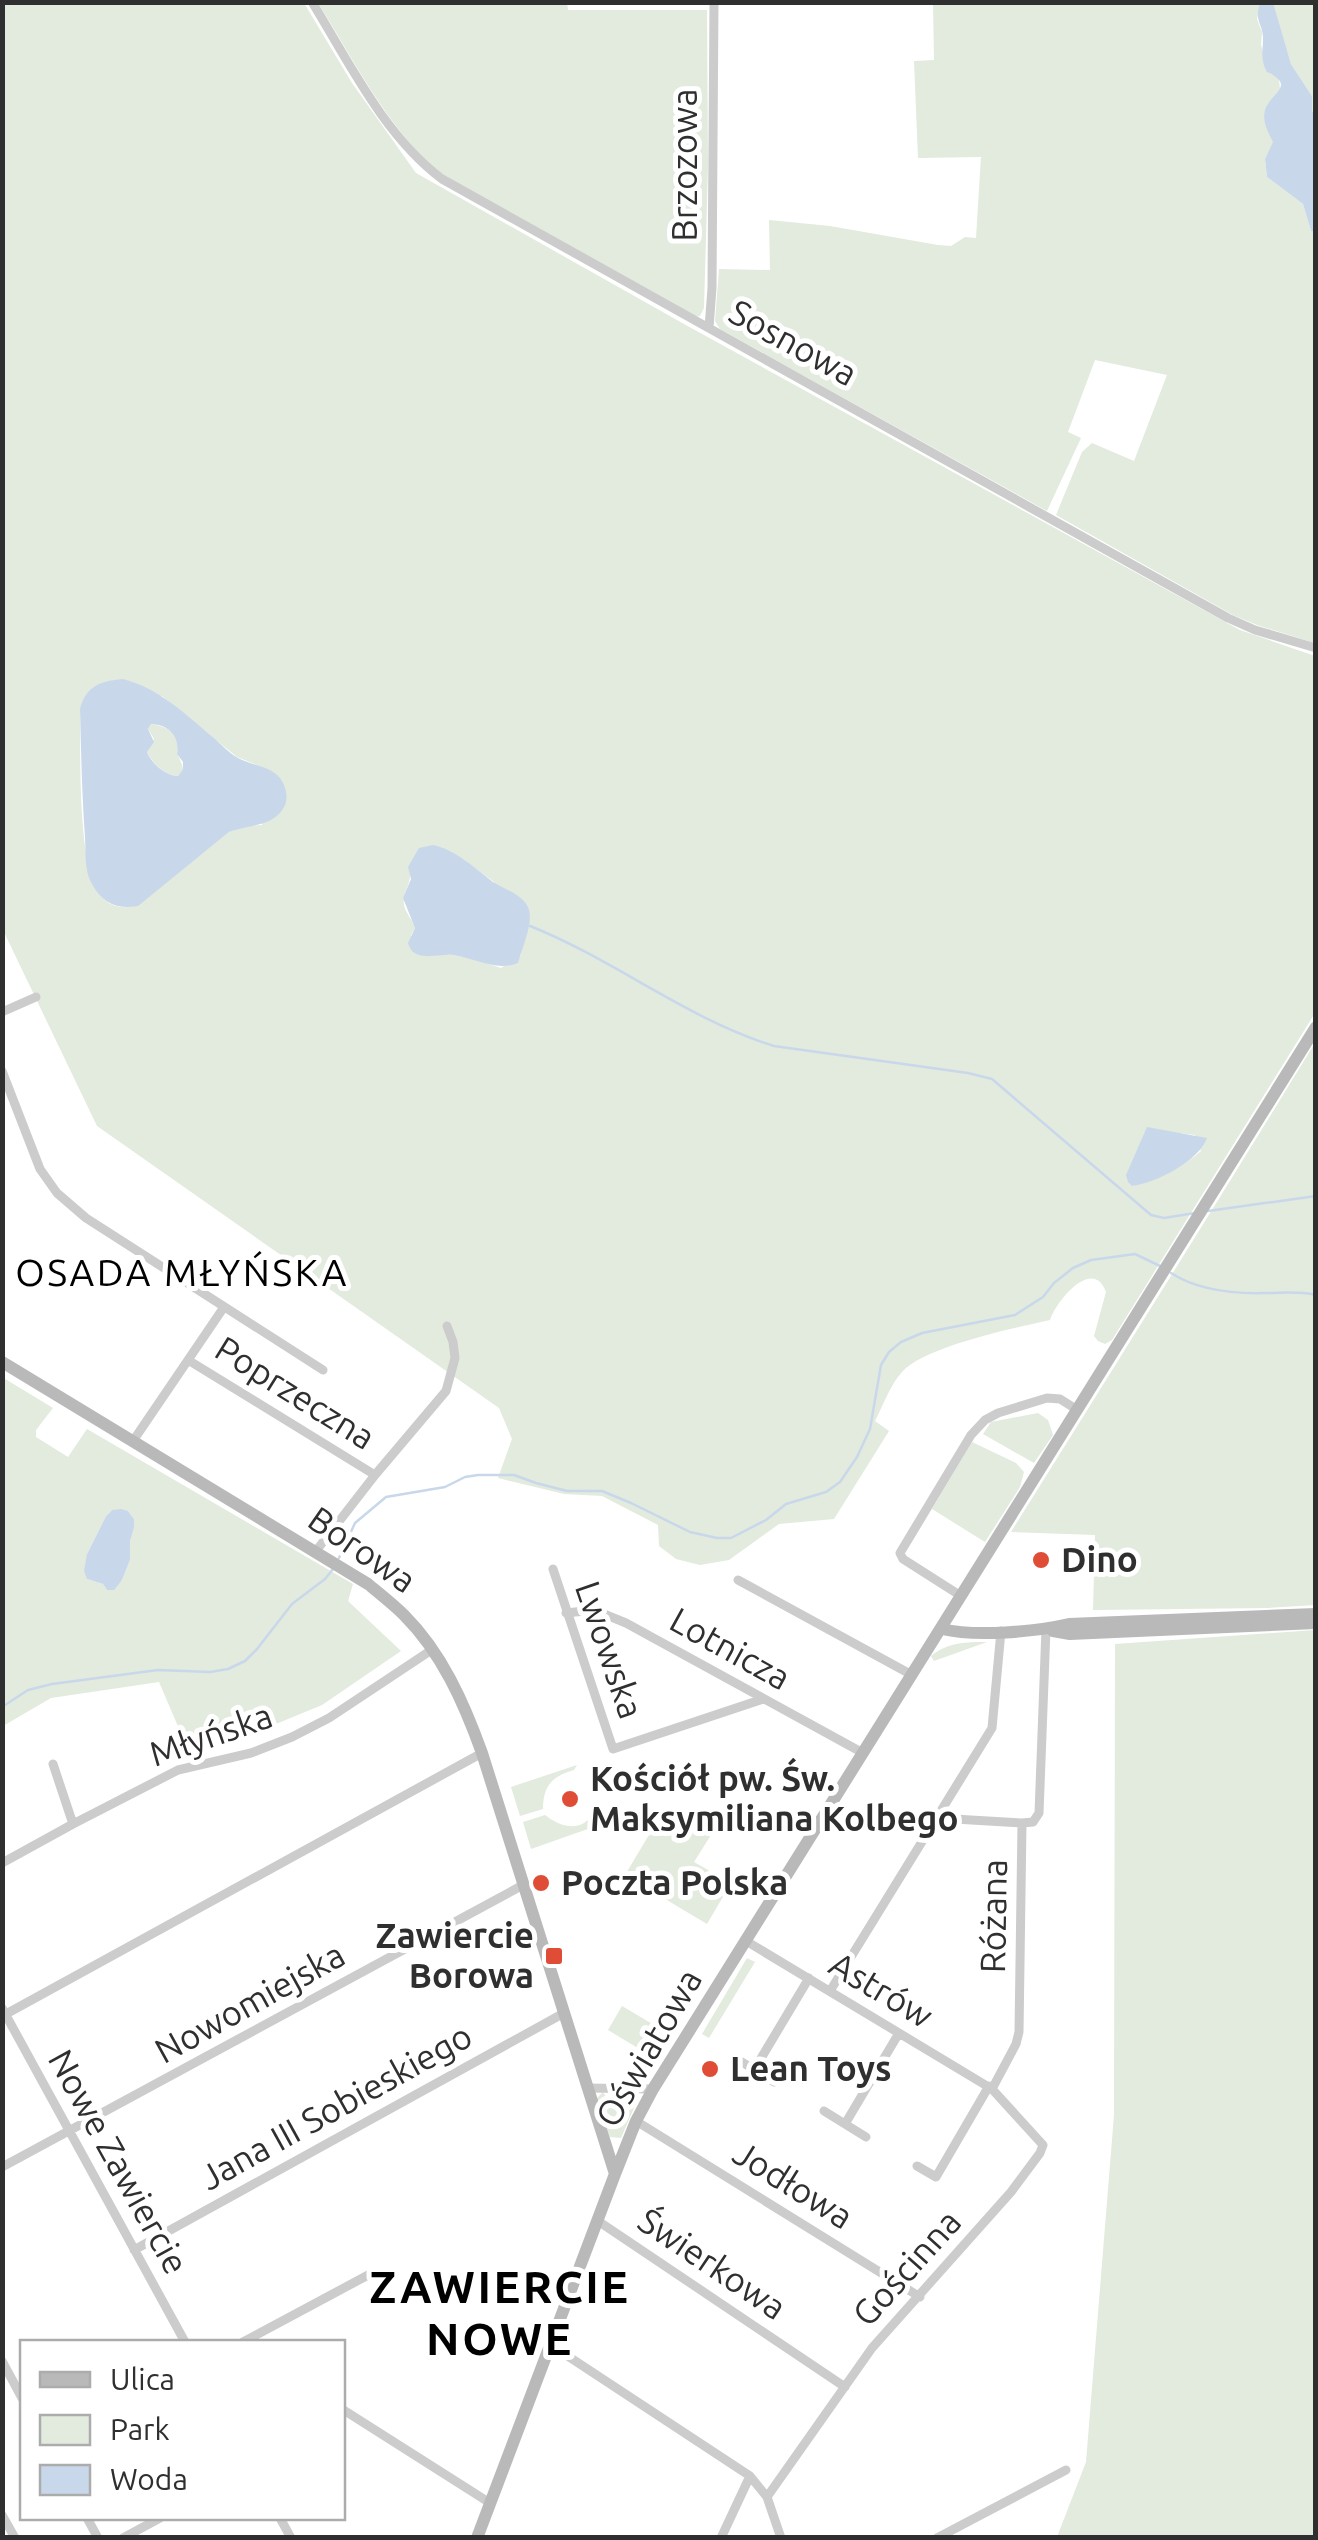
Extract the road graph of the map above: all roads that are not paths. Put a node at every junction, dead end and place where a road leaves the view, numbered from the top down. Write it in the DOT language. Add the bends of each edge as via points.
graph roads {
  1 [pos="312,2"];
  2 [pos="714,2"];
  3 [pos="709,328"];
  4 [pos="1316,648"];
  5 [pos="36,998"];
  6 [pos="2,1012"];
  7 [pos="1316,1026"];
  8 [pos="2,1071"];
  9 [pos="224,1307"];
  10 [pos="447,1326"];
  11 [pos="188,1360"];
  12 [pos="2,1362"];
  13 [pos="323,1370"];
  14 [pos="1076,1409"];
  15 [pos="133,1441"];
  16 [pos="375,1475"];
  17 [pos="321,1554"];
  18 [pos="553,1569"];
  19 [pos="738,1580"];
  20 [pos="961,1596"];
  21 [pos="566,1613"];
  22 [pos="1316,1614"];
  23 [pos="1316,1623"];
  24 [pos="942,1628"];
  25 [pos="1046,1630"];
  26 [pos="1001,1631"];
  27 [pos="432,1650"];
  28 [pos="912,1675"];
  29 [pos="764,1700"];
  30 [pos="482,1753"];
  31 [pos="863,1754"];
  32 [pos="53,1764"];
  33 [pos="937,1818"];
  34 [pos="1022,1823"];
  35 [pos="73,1824"];
  36 [pos="2,1863"];
  37 [pos="523,1886"];
  38 [pos="746,1941"];
  39 [pos="808,1978"];
  40 [pos="830,1991"];
  41 [pos="4,2011"];
  42 [pos="564,2012"];
  43 [pos="900,2033"];
  44 [pos="737,2060"];
  45 [pos="754,2070"];
  46 [pos="774,2082"];
  47 [pos="587,2088"];
  48 [pos="990,2088"];
  49 [pos="653,2089"];
  50 [pos="824,2112"];
  51 [pos="636,2121"];
  52 [pos="845,2124"];
  53 [pos="70,2132"];
  54 [pos="866,2136"];
  55 [pos="918,2166"];
  56 [pos="2,2168"];
  57 [pos="615,2174"];
  58 [pos="598,2221"];
  59 [pos="134,2250"];
  60 [pos="370,2274"];
  61 [pos="920,2296"];
  62 [pos="184,2340"];
  63 [pos="247,2340"];
  64 [pos="552,2345"];
  65 [pos="2,2362"];
  66 [pos="845,2387"];
  67 [pos="20,2394"];
  68 [pos="345,2411"];
  69 [pos="1066,2470"];
  70 [pos="750,2476"];
  71 [pos="768,2497"];
  72 [pos="490,2503"];
  73 [pos="2,2515"];
  74 [pos="156,2520"];
  75 [pos="15,2538"];
  76 [pos="123,2538"];
  77 [pos="477,2538"];
  78 [pos="721,2538"];
  79 [pos="780,2538"];
  80 [pos="937,2538"];
  1 -- 3 [label="street, Sosnowa" via="419,162"];
  2 -- 3 [label="street, Brzozowa"];
  3 -- 4 [label="street, Sosnowa" via="1228,618"];
  5 -- 6 [label="street"];
  7 -- 14 [label="street, Oświatowa"];
  8 -- 9 [label="street" via="40,1169 57,1192"];
  9 -- 11 [label="street"];
  9 -- 13 [label="street"];
  10 -- 16 [label="street" via="455,1358 446,1391"];
  11 -- 15 [label="street, Poprzeczna"];
  11 -- 16 [label="street, Poprzeczna"];
  12 -- 15 [label="street, Borowa"];
  14 -- 20 [label="street, Oświatowa"];
  14 -- 20 [label="street" via="1047,1398 998,1413 962,1451 900,1553"];
  15 -- 17 [label="street, Borowa"];
  16 -- 17 [label="street, Poprzeczna"];
  17 -- 27 [label="street, Borowa" via="368,1584"];
  18 -- 21 [label="street, Lwowska"];
  19 -- 28 [label="street"];
  20 -- 24 [label="street, Oświatowa"];
  21 -- 29 [label="street, Lotnicza" via="594,1610 626,1623"];
  21 -- 29 [label="street, Lwowska" via="613,1749"];
  22 -- 25 [label="street"];
  23 -- 25 [label="street"];
  24 -- 26 [label="street"];
  24 -- 28 [label="street, Oświatowa"];
  25 -- 26 [label="street"];
  25 -- 34 [label="street, Różana" via="1039,1813"];
  26 -- 33 [label="street" via="992,1728"];
  27 -- 30 [label="street, Borowa"];
  27 -- 35 [label="street, Młyńska" via="292,1737 178,1770"];
  28 -- 31 [label="street, Oświatowa"];
  29 -- 31 [label="street, Lotnicza"];
  30 -- 37 [label="street, Borowa"];
  30 -- 41 [label="street"];
  31 -- 38 [label="street, Oświatowa"];
  32 -- 35 [label="street"];
  33 -- 34 [label="street"];
  33 -- 40 [label="street"];
  34 -- 48 [label="street, Różana" via="1019,2032"];
  35 -- 36 [label="street, Młyńska"];
  37 -- 42 [label="street, Borowa"];
  37 -- 53 [label="street, Nowomiejska"];
  38 -- 39 [label="street, Astrów"];
  38 -- 49 [label="street, Oświatowa"];
  39 -- 40 [label="street, Astrów"];
  39 -- 45 [label="street"];
  40 -- 43 [label="street, Astrów"];
  41 -- 53 [label="street, Nowe Zawiercie"];
  42 -- 47 [label="street, Borowa"];
  42 -- 59 [label="street, Jana III Sobieskiego"];
  43 -- 48 [label="street, Astrów"];
  43 -- 52 [label="street"];
  44 -- 45 [label="street"];
  45 -- 46 [label="street"];
  47 -- 49 [label="street"];
  47 -- 57 [label="street, Borowa"];
  48 -- 55 [label="street, Różana" via="936,2177"];
  48 -- 61 [label="street, Gościnna" via="1043,2148"];
  49 -- 51 [label="street, Oświatowa"];
  50 -- 52 [label="street"];
  51 -- 57 [label="street, Oświatowa"];
  51 -- 61 [label="street, Jodłowa"];
  52 -- 54 [label="street"];
  53 -- 56 [label="street, Nowomiejska"];
  53 -- 59 [label="street, Nowe Zawiercie"];
  57 -- 58 [label="street, Oświatowa"];
  58 -- 64 [label="street, Oświatowa"];
  58 -- 66 [label="street, Świerkowa"];
  59 -- 62 [label="street, Nowe Zawiercie"];
  60 -- 63 [label="street"];
  61 -- 66 [label="street, Gościnna"];
  64 -- 70 [label="street"];
  64 -- 72 [label="street, Oświatowa"];
  65 -- 67 [label="street"];
  66 -- 71 [label="street, Gościnna"];
  68 -- 72 [label="street"];
  69 -- 80 [label="street"];
  70 -- 71 [label="street"];
  70 -- 78 [label="street"];
  71 -- 79 [label="street"];
  72 -- 77 [label="street, Oświatowa"];
  73 -- 75 [label="street"];
  74 -- 76 [label="street"];
}
